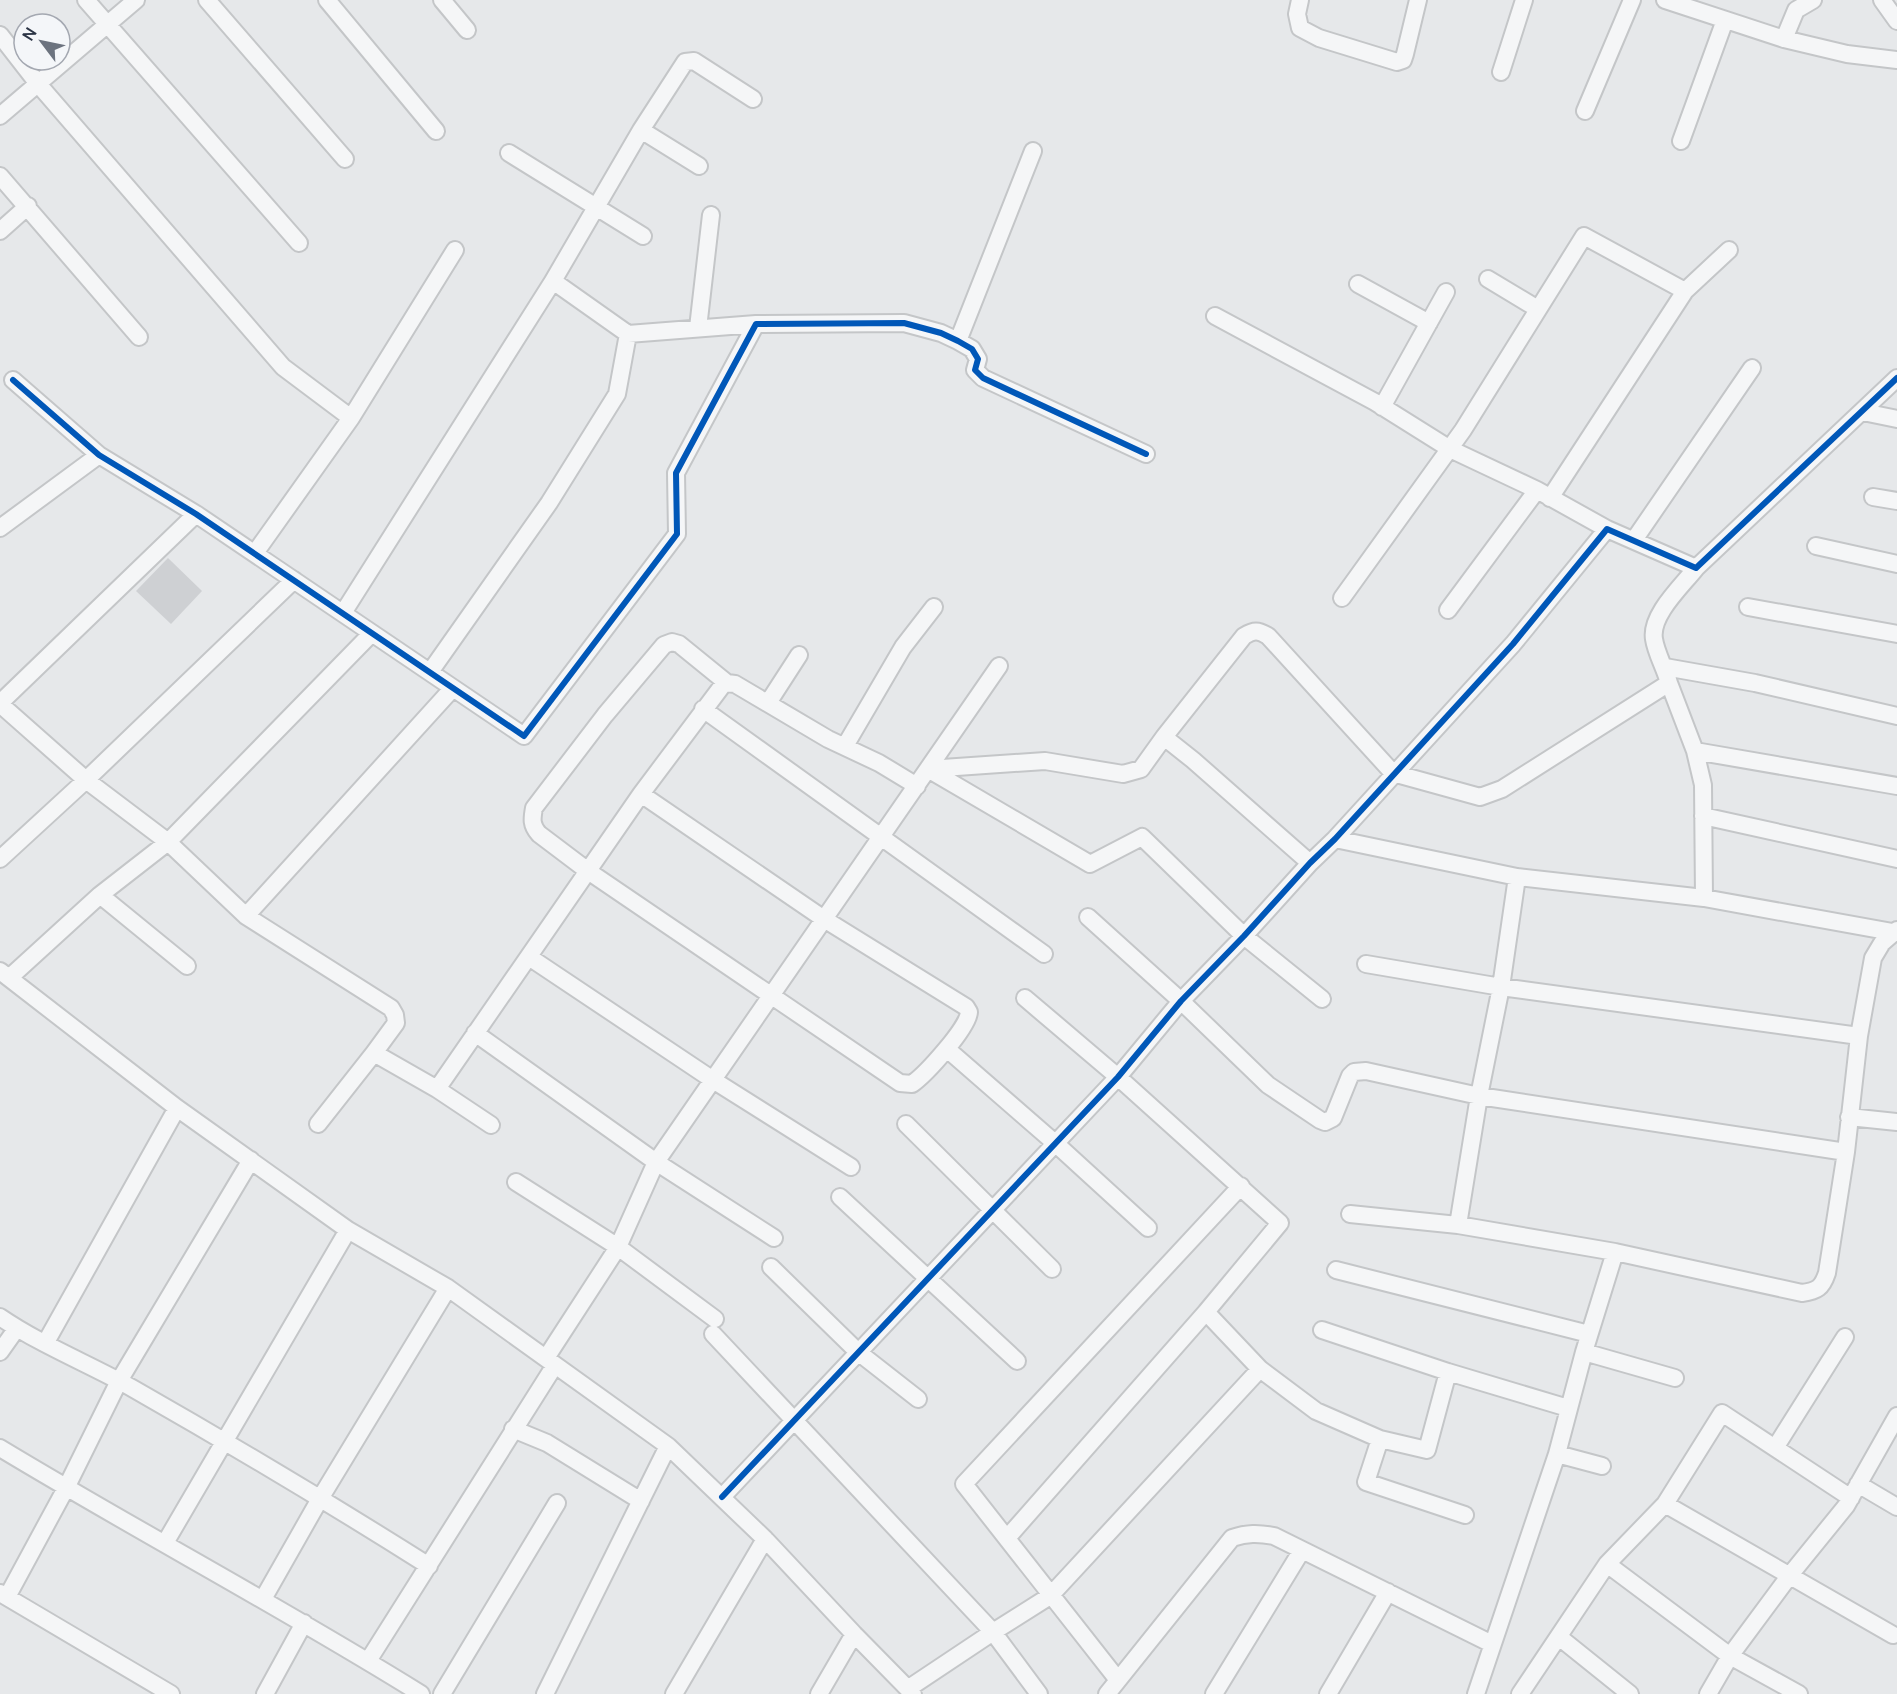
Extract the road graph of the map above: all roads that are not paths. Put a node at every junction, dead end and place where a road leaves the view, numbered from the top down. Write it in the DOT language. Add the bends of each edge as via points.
graph roads {
  1 [pos="86,0"];
  2 [pos="136,0"];
  3 [pos="207,0"];
  4 [pos="327,0"];
  5 [pos="442,0"];
  6 [pos="1300,0"];
  7 [pos="1418,0"];
  8 [pos="1524,0"];
  9 [pos="1632,0"];
  10 [pos="1665,0"];
  11 [pos="1813,0"];
  12 [pos="1882,0"];
  13 [pos="1792,5"];
  14 [pos="1725,20"];
  15 [pos="1897,21"];
  16 [pos="108,24"];
  17 [pos="467,30"];
  18 [pos="0,35"];
  19 [pos="1784,39"];
  20 [pos="1897,60"];
  21 [pos="1501,72"];
  22 [pos="39,85"];
  23 [pos="753,99"];
  24 [pos="1585,111"];
  25 [pos="0,116"];
  26 [pos="641,130"];
  27 [pos="436,131"];
  28 [pos="1681,141"];
  29 [pos="1033,151"];
  30 [pos="509,153"];
  31 [pos="345,159"];
  32 [pos="699,166"];
  33 [pos="0,176"];
  34 [pos="28,206"];
  35 [pos="596,207"];
  36 [pos="711,215"];
  37 [pos="0,231"];
  38 [pos="643,236"];
  39 [pos="298,243"];
  40 [pos="455,250"];
  41 [pos="1730,250"];
  42 [pos="1488,279"];
  43 [pos="553,281"];
  44 [pos="1358,284"];
  45 [pos="1685,291"];
  46 [pos="1446,292"];
  47 [pos="1538,309"];
  48 [pos="1215,316"];
  49 [pos="1429,323"];
  50 [pos="756,324"];
  51 [pos="699,328"];
  52 [pos="628,334"];
  53 [pos="139,337"];
  54 [pos="958,341"];
  55 [pos="1752,368"];
  56 [pos="1897,378"];
  57 [pos="13,380"];
  58 [pos="1382,407"];
  59 [pos="1863,412"];
  60 [pos="351,418"];
  61 [pos="1897,419"];
  62 [pos="1450,449"];
  63 [pos="1146,454"];
  64 [pos="99,456"];
  65 [pos="1544,494"];
  66 [pos="1873,497"];
  67 [pos="1897,501"];
  68 [pos="196,514"];
  69 [pos="2,522"];
  70 [pos="1607,529"];
  71 [pos="1634,540"];
  72 [pos="1816,546"];
  73 [pos="255,553"];
  74 [pos="1897,564"];
  75 [pos="1696,568"];
  76 [pos="294,580"];
  77 [pos="1342,598"];
  78 [pos="934,607"];
  79 [pos="1748,607"];
  80 [pos="1448,610"];
  81 [pos="343,613"];
  82 [pos="372,633"];
  83 [pos="1897,634"];
  84 [pos="799,655"];
  85 [pos="999,666"];
  86 [pos="430,672"];
  87 [pos="1667,675"];
  88 [pos="728,683"];
  89 [pos="453,688"];
  90 [pos="0,704"];
  91 [pos="768,704"];
  92 [pos="704,710"];
  93 [pos="1897,716"];
  94 [pos="1164,737"];
  95 [pos="845,746"];
  96 [pos="1695,751"];
  97 [pos="928,769"];
  98 [pos="1393,773"];
  99 [pos="86,780"];
  100 [pos="916,786"];
  101 [pos="1897,786"];
  102 [pos="641,794"];
  103 [pos="1703,816"];
  104 [pos="881,837"];
  105 [pos="1335,839"];
  106 [pos="168,842"];
  107 [pos="0,859"];
  108 [pos="1897,859"];
  109 [pos="1310,863"];
  110 [pos="588,871"];
  111 [pos="1517,877"];
  112 [pos="100,895"];
  113 [pos="1704,898"];
  114 [pos="246,916"];
  115 [pos="1088,917"];
  116 [pos="824,920"];
  117 [pos="1897,932"];
  118 [pos="1244,936"];
  119 [pos="1044,954"];
  120 [pos="529,957"];
  121 [pos="1366,963"];
  122 [pos="187,966"];
  123 [pos="5,974"];
  124 [pos="1501,987"];
  125 [pos="772,995"];
  126 [pos="1025,998"];
  127 [pos="1322,999"];
  128 [pos="1181,1001"];
  129 [pos="475,1032"];
  130 [pos="1860,1036"];
  131 [pos="947,1049"];
  132 [pos="374,1053"];
  133 [pos="1118,1077"];
  134 [pos="713,1080"];
  135 [pos="437,1089"];
  136 [pos="1479,1096"];
  137 [pos="177,1108"];
  138 [pos="1849,1117"];
  139 [pos="1897,1122"];
  140 [pos="318,1124"];
  141 [pos="906,1124"];
  142 [pos="491,1125"];
  143 [pos="1055,1143"];
  144 [pos="1846,1152"];
  145 [pos="251,1160"];
  146 [pos="656,1162"];
  147 [pos="850,1167"];
  148 [pos="516,1182"];
  149 [pos="1240,1186"];
  150 [pos="840,1197"];
  151 [pos="993,1211"];
  152 [pos="1350,1214"];
  153 [pos="1458,1225"];
  154 [pos="1148,1228"];
  155 [pos="348,1230"];
  156 [pos="774,1238"];
  157 [pos="618,1247"];
  158 [pos="1614,1252"];
  159 [pos="771,1267"];
  160 [pos="1052,1269"];
  161 [pos="1336,1270"];
  162 [pos="928,1278"];
  163 [pos="448,1288"];
  164 [pos="1206,1312"];
  165 [pos="0,1317"];
  166 [pos="17,1328"];
  167 [pos="1322,1330"];
  168 [pos="1589,1335"];
  169 [pos="1845,1337"];
  170 [pos="46,1342"];
  171 [pos="858,1352"];
  172 [pos="1584,1352"];
  173 [pos="0,1353"];
  174 [pos="550,1361"];
  175 [pos="1017,1361"];
  176 [pos="1260,1370"];
  177 [pos="1448,1372"];
  178 [pos="1675,1378"];
  179 [pos="119,1381"];
  180 [pos="918,1399"];
  181 [pos="1568,1408"];
  182 [pos="1897,1416"];
  183 [pos="795,1420"];
  184 [pos="513,1429"];
  185 [pos="1380,1439"];
  186 [pos="224,1441"];
  187 [pos="668,1446"];
  188 [pos="0,1448"];
  189 [pos="1775,1448"];
  190 [pos="1557,1454"];
  191 [pos="1602,1466"];
  192 [pos="66,1488"];
  193 [pos="1855,1491"];
  194 [pos="321,1497"];
  195 [pos="722,1497"];
  196 [pos="641,1501"];
  197 [pos="557,1503"];
  198 [pos="1665,1503"];
  199 [pos="1897,1507"];
  200 [pos="1465,1515"];
  201 [pos="1007,1538"];
  202 [pos="765,1539"];
  203 [pos="165,1543"];
  204 [pos="1302,1550"];
  205 [pos="1606,1564"];
  206 [pos="429,1566"];
  207 [pos="1790,1575"];
  208 [pos="1388,1592"];
  209 [pos="4,1595"];
  210 [pos="1050,1596"];
  211 [pos="263,1599"];
  212 [pos="304,1623"];
  213 [pos="993,1632"];
  214 [pos="854,1634"];
  215 [pos="1893,1635"];
  216 [pos="1558,1637"];
  217 [pos="1492,1644"];
  218 [pos="1730,1656"];
  219 [pos="368,1661"];
  220 [pos="1118,1680"];
  221 [pos="911,1691"];
  222 [pos="171,1694"];
  223 [pos="265,1694"];
  224 [pos="421,1694"];
  225 [pos="442,1694"];
  226 [pos="545,1694"];
  227 [pos="674,1694"];
  228 [pos="819,1694"];
  229 [pos="1039,1694"];
  230 [pos="1107,1694"];
  231 [pos="1214,1694"];
  232 [pos="1328,1694"];
  233 [pos="1476,1694"];
  234 [pos="1520,1694"];
  235 [pos="1630,1694"];
  236 [pos="1708,1694"];
  237 [pos="1799,1694"];
  1 -- 16 [label="street"];
  2 -- 16 [label="street"];
  3 -- 31 [label="street"];
  4 -- 27 [label="street"];
  5 -- 17 [label="street"];
  6 -- 7 [label="street" via="1300,28 1318,38 1397,62 1403,60"];
  8 -- 21 [label="street"];
  9 -- 24 [label="street"];
  10 -- 14 [label="street"];
  11 -- 13 [label="street"];
  12 -- 15 [label="street"];
  13 -- 19 [label="street"];
  14 -- 19 [label="street"];
  14 -- 28 [label="street"];
  16 -- 22 [label="street"];
  16 -- 39 [label="street"];
  18 -- 22 [label="street"];
  19 -- 20 [label="street" via="1847,54"];
  22 -- 25 [label="street"];
  22 -- 60 [label="street" via="283,367"];
  23 -- 26 [label="street" via="694,61 686,62"];
  26 -- 32 [label="street"];
  26 -- 35 [label="street"];
  29 -- 54 [label="street"];
  30 -- 35 [label="street"];
  33 -- 34 [label="street"];
  34 -- 37 [label="street"];
  34 -- 53 [label="street"];
  35 -- 38 [label="street"];
  35 -- 43 [label="street"];
  36 -- 51 [label="street"];
  40 -- 60 [label="street"];
  41 -- 45 [label="street"];
  42 -- 47 [label="street"];
  43 -- 52 [label="street"];
  43 -- 81 [label="street"];
  44 -- 49 [label="street"];
  45 -- 47 [label="street" via="1584,236"];
  45 -- 65 [label="street"];
  46 -- 49 [label="street"];
  47 -- 62 [label="street"];
  48 -- 58 [label="street"];
  49 -- 58 [label="street"];
  50 -- 51 [label="street"];
  50 -- 54 [label="street" via="904,323"];
  50 -- 89 [label="street" via="676,473 677,534 524,736"];
  51 -- 52 [label="street"];
  52 -- 86 [label="street" via="617,394 549,503"];
  54 -- 63 [label="street" via="972,349 978,358 975,370 983,378"];
  55 -- 71 [label="street"];
  56 -- 59 [label="street"];
  57 -- 64 [label="street"];
  58 -- 62 [label="street"];
  59 -- 61 [label="street"];
  59 -- 75 [label="street"];
  60 -- 73 [label="street"];
  62 -- 65 [label="street"];
  62 -- 77 [label="street"];
  64 -- 68 [label="street"];
  64 -- 69 [label="street"];
  65 -- 70 [label="street"];
  65 -- 80 [label="street"];
  66 -- 67 [label="street"];
  68 -- 73 [label="street"];
  68 -- 90 [label="street"];
  70 -- 71 [label="street"];
  70 -- 98 [label="street" via="1513,644"];
  71 -- 75 [label="street"];
  72 -- 74 [label="street"];
  73 -- 76 [label="street"];
  75 -- 87 [label="street" via="1654,622 1654,640"];
  76 -- 81 [label="street"];
  76 -- 99 [label="street"];
  78 -- 95 [label="street" via="903,647"];
  79 -- 83 [label="street"];
  81 -- 82 [label="street"];
  82 -- 86 [label="street"];
  82 -- 106 [label="street"];
  84 -- 91 [label="street"];
  85 -- 97 [label="street"];
  86 -- 89 [label="street"];
  87 -- 93 [label="street" via="1755,683"];
  87 -- 96 [label="street"];
  87 -- 98 [label="street" via="1502,789 1480,797"];
  88 -- 91 [label="street"];
  88 -- 92 [label="street"];
  88 -- 110 [label="street" via="679,644 664,645 604,715 534,808 532,822 539,834"];
  89 -- 114 [label="street"];
  90 -- 99 [label="street"];
  91 -- 95 [label="street"];
  92 -- 102 [label="street"];
  92 -- 104 [label="street"];
  94 -- 97 [label="street" via="1141,769 1123,774 1045,761"];
  94 -- 98 [label="street" via="1244,636 1261,632"];
  94 -- 109 [label="street"];
  95 -- 100 [label="street"];
  96 -- 101 [label="street"];
  96 -- 103 [label="street" via="1703,785"];
  97 -- 100 [label="street"];
  97 -- 118 [label="street" via="1090,864 1142,837"];
  98 -- 105 [label="street"];
  99 -- 106 [label="street"];
  99 -- 107 [label="street"];
  100 -- 104 [label="street"];
  102 -- 110 [label="street"];
  102 -- 116 [label="street"];
  103 -- 108 [label="street"];
  103 -- 113 [label="street"];
  104 -- 116 [label="street"];
  104 -- 119 [label="street"];
  105 -- 109 [label="street"];
  105 -- 111 [label="street"];
  106 -- 112 [label="street"];
  106 -- 114 [label="street"];
  109 -- 118 [label="street"];
  110 -- 120 [label="street"];
  110 -- 125 [label="street"];
  111 -- 113 [label="street"];
  111 -- 124 [label="street"];
  112 -- 122 [label="street"];
  112 -- 123 [label="street"];
  113 -- 117 [label="street"];
  114 -- 132 [label="street" via="391,1008 396,1023"];
  115 -- 128 [label="street"];
  116 -- 125 [label="street"];
  116 -- 131 [label="street" via="966,1007 969,1016"];
  117 -- 130 [label="street" via="1882,943 1873,958"];
  118 -- 127 [label="street"];
  118 -- 128 [label="street"];
  120 -- 129 [label="street"];
  120 -- 134 [label="street"];
  121 -- 124 [label="street"];
  123 -- 137 [label="street"];
  124 -- 130 [label="street"];
  124 -- 136 [label="street"];
  125 -- 131 [label="street" via="900,1083 907,1085 919,1080"];
  125 -- 134 [label="street"];
  126 -- 133 [label="street"];
  128 -- 133 [label="street"];
  128 -- 136 [label="street" via="1268,1085 1325,1122 1333,1118 1350,1076 1359,1071"];
  129 -- 135 [label="street"];
  129 -- 146 [label="street"];
  130 -- 138 [label="street"];
  131 -- 143 [label="street"];
  132 -- 135 [label="street"];
  132 -- 140 [label="street"];
  133 -- 143 [label="street"];
  133 -- 149 [label="street"];
  134 -- 146 [label="street"];
  134 -- 147 [label="street"];
  135 -- 142 [label="street"];
  136 -- 144 [label="street"];
  136 -- 153 [label="street"];
  137 -- 145 [label="street"];
  137 -- 170 [label="street"];
  138 -- 139 [label="street"];
  138 -- 144 [label="street"];
  141 -- 151 [label="street"];
  143 -- 151 [label="street"];
  143 -- 154 [label="street"];
  144 -- 158 [label="street" via="1827,1273 1823,1285 1815,1291 1802,1293"];
  145 -- 155 [label="street"];
  145 -- 179 [label="street"];
  146 -- 156 [label="street"];
  146 -- 157 [label="street"];
  148 -- 157 [label="street"];
  149 -- 164 [label="street" via="1280,1223"];
  149 -- 201 [label="street" via="964,1484"];
  150 -- 162 [label="street"];
  151 -- 160 [label="street"];
  151 -- 162 [label="street"];
  152 -- 153 [label="street"];
  153 -- 158 [label="street"];
  155 -- 163 [label="street"];
  155 -- 186 [label="street"];
  157 -- 174 [label="street"];
  157 -- 183 [label="street" via="714,1327"];
  158 -- 168 [label="street"];
  159 -- 171 [label="street"];
  161 -- 168 [label="street"];
  162 -- 171 [label="street"];
  162 -- 175 [label="street"];
  163 -- 174 [label="street"];
  163 -- 194 [label="street"];
  164 -- 176 [label="street"];
  164 -- 201 [label="street"];
  165 -- 166 [label="street"];
  166 -- 170 [label="street"];
  166 -- 173 [label="street"];
  167 -- 177 [label="street"];
  168 -- 172 [label="street"];
  169 -- 189 [label="street"];
  170 -- 179 [label="street"];
  171 -- 180 [label="street"];
  171 -- 183 [label="street"];
  172 -- 178 [label="street"];
  172 -- 181 [label="street"];
  174 -- 184 [label="street"];
  174 -- 187 [label="street"];
  176 -- 185 [label="street" via="1316,1411"];
  176 -- 210 [label="street"];
  177 -- 181 [label="street"];
  177 -- 185 [label="street" via="1427,1450"];
  179 -- 186 [label="street"];
  179 -- 192 [label="street"];
  181 -- 190 [label="street"];
  182 -- 193 [label="street"];
  183 -- 195 [label="street"];
  183 -- 213 [label="street"];
  184 -- 196 [label="street" via="547,1443"];
  184 -- 206 [label="street"];
  185 -- 200 [label="street" via="1366,1482"];
  186 -- 194 [label="street"];
  186 -- 203 [label="street"];
  187 -- 195 [label="street"];
  187 -- 196 [label="street"];
  188 -- 192 [label="street"];
  189 -- 193 [label="street"];
  189 -- 198 [label="street" via="1722,1413"];
  190 -- 191 [label="street"];
  190 -- 217 [label="street"];
  192 -- 203 [label="street"];
  192 -- 209 [label="street"];
  193 -- 199 [label="street"];
  193 -- 207 [label="street"];
  194 -- 206 [label="street"];
  194 -- 211 [label="street"];
  195 -- 202 [label="street"];
  196 -- 226 [label="street"];
  197 -- 225 [label="street"];
  198 -- 205 [label="street"];
  198 -- 207 [label="street"];
  201 -- 210 [label="street"];
  202 -- 214 [label="street"];
  202 -- 227 [label="street"];
  203 -- 211 [label="street"];
  204 -- 208 [label="street"];
  204 -- 220 [label="street" via="1258,1533 1232,1538"];
  204 -- 231 [label="street"];
  205 -- 216 [label="street"];
  205 -- 218 [label="street"];
  206 -- 219 [label="street"];
  207 -- 215 [label="street"];
  207 -- 218 [label="street"];
  208 -- 217 [label="street"];
  208 -- 232 [label="street"];
  209 -- 222 [label="street"];
  210 -- 213 [label="street"];
  210 -- 220 [label="street"];
  211 -- 212 [label="street"];
  212 -- 219 [label="street"];
  212 -- 223 [label="street"];
  213 -- 221 [label="street"];
  213 -- 229 [label="street"];
  214 -- 221 [label="street"];
  214 -- 228 [label="street"];
  216 -- 234 [label="street"];
  216 -- 235 [label="street"];
  217 -- 233 [label="street"];
  218 -- 236 [label="street"];
  218 -- 237 [label="street"];
  219 -- 224 [label="street"];
  220 -- 230 [label="street"];
}
